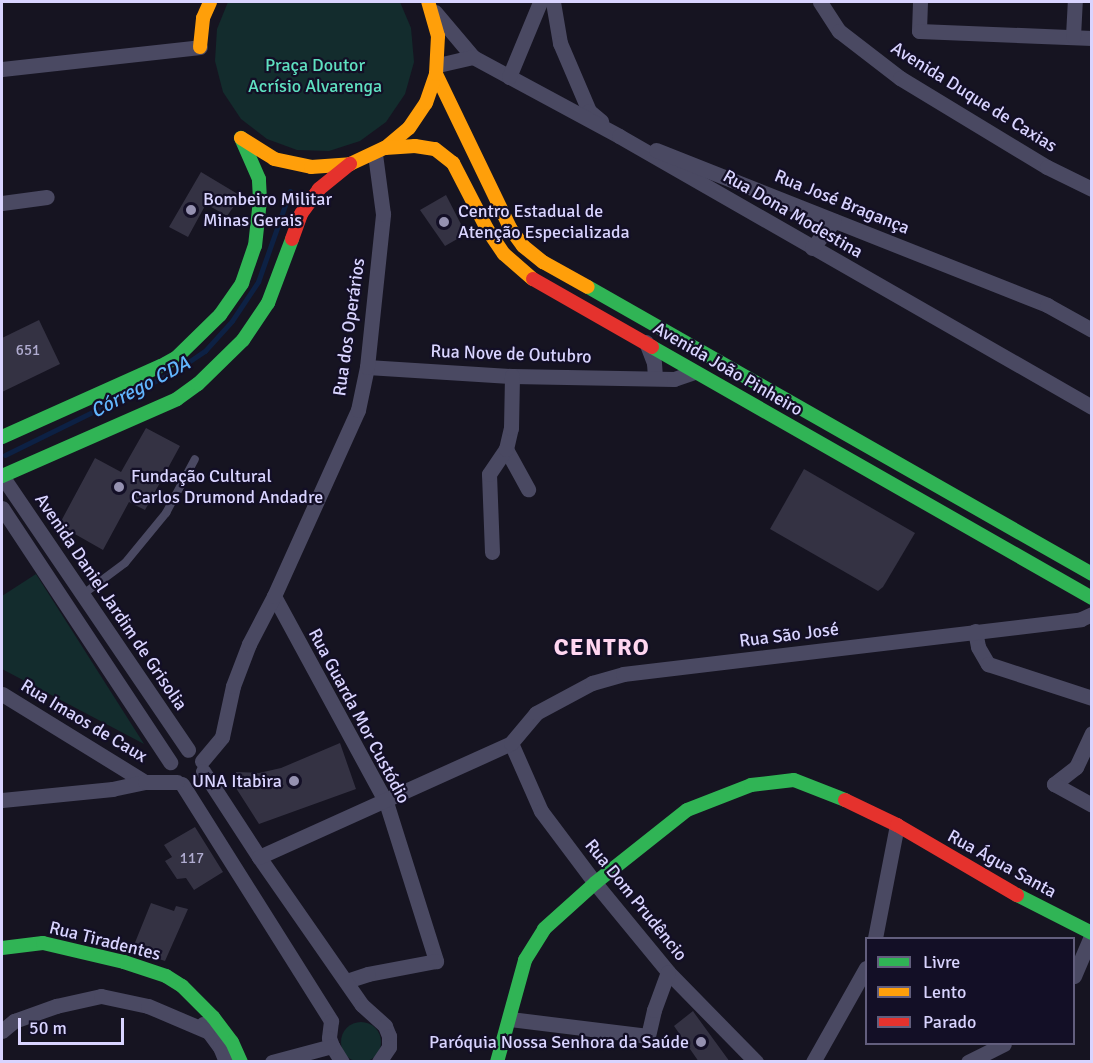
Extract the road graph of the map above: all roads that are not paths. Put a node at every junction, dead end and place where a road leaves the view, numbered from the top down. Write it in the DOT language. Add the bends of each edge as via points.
graph roads {
  1 [pos="196,2"];
  2 [pos="210,2"];
  3 [pos="540,2"];
  4 [pos="553,2"];
  5 [pos="820,2"];
  6 [pos="920,2"];
  7 [pos="1075,2"];
  8 [pos="430,5"];
  9 [pos="203,18"];
  10 [pos="1073,36"];
  11 [pos="1092,38"];
  12 [pos="200,47"];
  13 [pos="473,57"];
  14 [pos="2,69"];
  15 [pos="437,69"];
  16 [pos="509,77"];
  17 [pos="619,136"];
  18 [pos="380,151"];
  19 [pos="350,164"];
  20 [pos="1092,189"];
  21 [pos="47,197"];
  22 [pos="2,203"];
  23 [pos="834,221"];
  24 [pos="812,248"];
  25 [pos="1092,330"];
  26 [pos="646,342"];
  27 [pos="367,367"];
  28 [pos="694,372"];
  29 [pos="512,376"];
  30 [pos="655,378"];
  31 [pos="1092,407"];
  32 [pos="2,437"];
  33 [pos="506,449"];
  34 [pos="195,459"];
  35 [pos="2,476"];
  36 [pos="528,489"];
  37 [pos="2,507"];
  38 [pos="492,552"];
  39 [pos="1092,574"];
  40 [pos="82,595"];
  41 [pos="274,596"];
  42 [pos="1092,598"];
  43 [pos="1092,614"];
  44 [pos="975,631"];
  45 [pos="2,693"];
  46 [pos="1092,698"];
  47 [pos="1092,733"];
  48 [pos="512,743"];
  49 [pos="188,750"];
  50 [pos="113,762"];
  51 [pos="169,765"];
  52 [pos="202,766"];
  53 [pos="145,782"];
  54 [pos="179,783"];
  55 [pos="112,789"];
  56 [pos="2,800"];
  57 [pos="386,802"];
  58 [pos="1092,805"];
  59 [pos="897,825"];
  60 [pos="221,844"];
  61 [pos="258,857"];
  62 [pos="594,883"];
  63 [pos="1092,933"];
  64 [pos="875,937"];
  65 [pos="2,948"];
  66 [pos="865,971"];
  67 [pos="668,972"];
  68 [pos="1075,974"];
  69 [pos="346,981"];
  70 [pos="182,986"];
  71 [pos="510,1019"];
  72 [pos="2,1031"];
  73 [pos="207,1031"];
  74 [pos="1002,1045"];
  75 [pos="332,1046"];
  76 [pos="226,1062"];
  77 [pos="241,1062"];
  78 [pos="272,1062"];
  79 [pos="342,1062"];
  80 [pos="379,1062"];
  81 [pos="496,1062"];
  82 [pos="756,1062"];
  83 [pos="813,1062"];
  84 [pos="968,1062"];
  1 -- 9 [label="main road"];
  2 -- 9 [label="main road"];
  3 -- 16 [label="street"];
  4 -- 17 [label="street, Rua José Bragança" via="560,43 588,111"];
  5 -- 20 [label="street, Avenida Duque de Caxias" via="839,31 900,78 1047,167"];
  6 -- 10 [label="street" via="919,31"];
  7 -- 10 [label="street"];
  8 -- 13 [label="street, Rua Dona Modestina"];
  8 -- 15 [label="main road" via="438,36"];
  9 -- 12 [label="main road"];
  10 -- 11 [label="street"];
  12 -- 14 [label="street"];
  13 -- 15 [label="street"];
  13 -- 16 [label="street, Rua Dona Modestina"];
  15 -- 18 [label="main road" via="426,103 409,128"];
  15 -- 39 [label="main road, Avenida João Pinheiro" via="451,110 510,228 523,246 543,262"];
  16 -- 17 [label="street, Rua Dona Modestina"];
  17 -- 23 [label="street, Rua José Bragança"];
  17 -- 24 [label="street, Rua Dona Modestina"];
  18 -- 19 [label="main road"];
  18 -- 26 [label="main road, Avenida João Pinheiro" via="415,146 435,149 453,163 504,254 527,275"];
  18 -- 27 [label="street, Rua dos Operários" via="383,214"];
  19 -- 32 [label="main road" via="311,167 274,159 241,138 259,179 255,246 242,283 220,315 177,357 161,366"];
  19 -- 35 [label="main road" via="319,189 302,214 268,303 243,340 198,384 177,399"];
  21 -- 22 [label="street"];
  23 -- 24 [label="street"];
  23 -- 25 [label="street, Rua José Bragança" via="1047,305"];
  24 -- 31 [label="street, Rua Dona Modestina"];
  26 -- 28 [label="main road, Avenida João Pinheiro"];
  26 -- 30 [label="street"];
  27 -- 29 [label="street, Rua Nove de Outubro"];
  27 -- 41 [label="street, Rua dos Operários" via="358,410"];
  28 -- 30 [label="street, Rua Nove de Outubro" via="674,379"];
  28 -- 42 [label="main road, Avenida João Pinheiro"];
  29 -- 30 [label="street, Rua Nove de Outubro"];
  29 -- 33 [label="street"];
  33 -- 36 [label="street"];
  33 -- 38 [label="street" via="489,474"];
  34 -- 40 [label="lane" via="166,513 125,563"];
  35 -- 40 [label="street, Avenida Daniel Jardim de Grisolia"];
  37 -- 51 [label="street"];
  40 -- 49 [label="street, Avenida Daniel Jardim de Grisolia"];
  41 -- 52 [label="street, Rua dos Operários" via="233,686 222,737"];
  41 -- 57 [label="street, Rua Guarda Mor Custódio"];
  43 -- 44 [label="street, Rua São José" via="1081,619"];
  44 -- 46 [label="street" via="978,647 988,664"];
  44 -- 48 [label="street, Rua São José" via="623,674 592,683 536,713"];
  45 -- 50 [label="street, Rua Imaos de Caux"];
  47 -- 58 [label="street" via="1076,767 1054,783"];
  48 -- 57 [label="street"];
  48 -- 62 [label="street, Rua Dom Prudêncio" via="541,811"];
  49 -- 51 [label="street" via="176,753"];
  49 -- 52 [label="street, Avenida Daniel Jardim de Grisolia"];
  50 -- 53 [label="street, Rua Imaos de Caux"];
  50 -- 55 [label="street" via="116,775"];
  51 -- 53 [label="street"];
  51 -- 54 [label="street"];
  52 -- 54 [label="street" via="192,784"];
  52 -- 61 [label="street, Avenida Daniel Jardim de Grisolia"];
  53 -- 54 [label="street"];
  53 -- 55 [label="street"];
  54 -- 60 [label="street"];
  55 -- 56 [label="street"];
  57 -- 61 [label="street"];
  57 -- 69 [label="street, Rua Guarda Mor Custódio" via="436,961"];
  59 -- 62 [label="main road, Rua Água Santa" via="794,780 751,785 687,810"];
  59 -- 63 [label="main road, Rua Água Santa" via="1009,891"];
  59 -- 64 [label="street"];
  60 -- 61 [label="street"];
  60 -- 75 [label="street" via="332,1021"];
  61 -- 69 [label="street, Avenida Daniel Jardim de Grisolia"];
  62 -- 67 [label="street, Rua Dom Prudêncio"];
  62 -- 71 [label="main road, Rua Água Santa" via="544,929 525,960"];
  63 -- 68 [label="street"];
  65 -- 70 [label="main road, Rua Tiradentes" via="43,943 166,976"];
  66 -- 83 [label="street"];
  67 -- 71 [label="street" via="648,1036"];
  67 -- 82 [label="street, Rua Dom Prudêncio"];
  69 -- 80 [label="street, Avenida Daniel Jardim de Grisolia" via="362,1005 385,1026 389,1047"];
  70 -- 73 [label="street"];
  70 -- 77 [label="main road, Rua Tiradentes" via="213,1017"];
  71 -- 81 [label="main road, Rua Água Santa"];
  72 -- 73 [label="street" via="56,1006 101,996 148,1006"];
  73 -- 76 [label="street"];
  74 -- 84 [label="street"];
  75 -- 78 [label="street"];
  75 -- 79 [label="street"];
}
